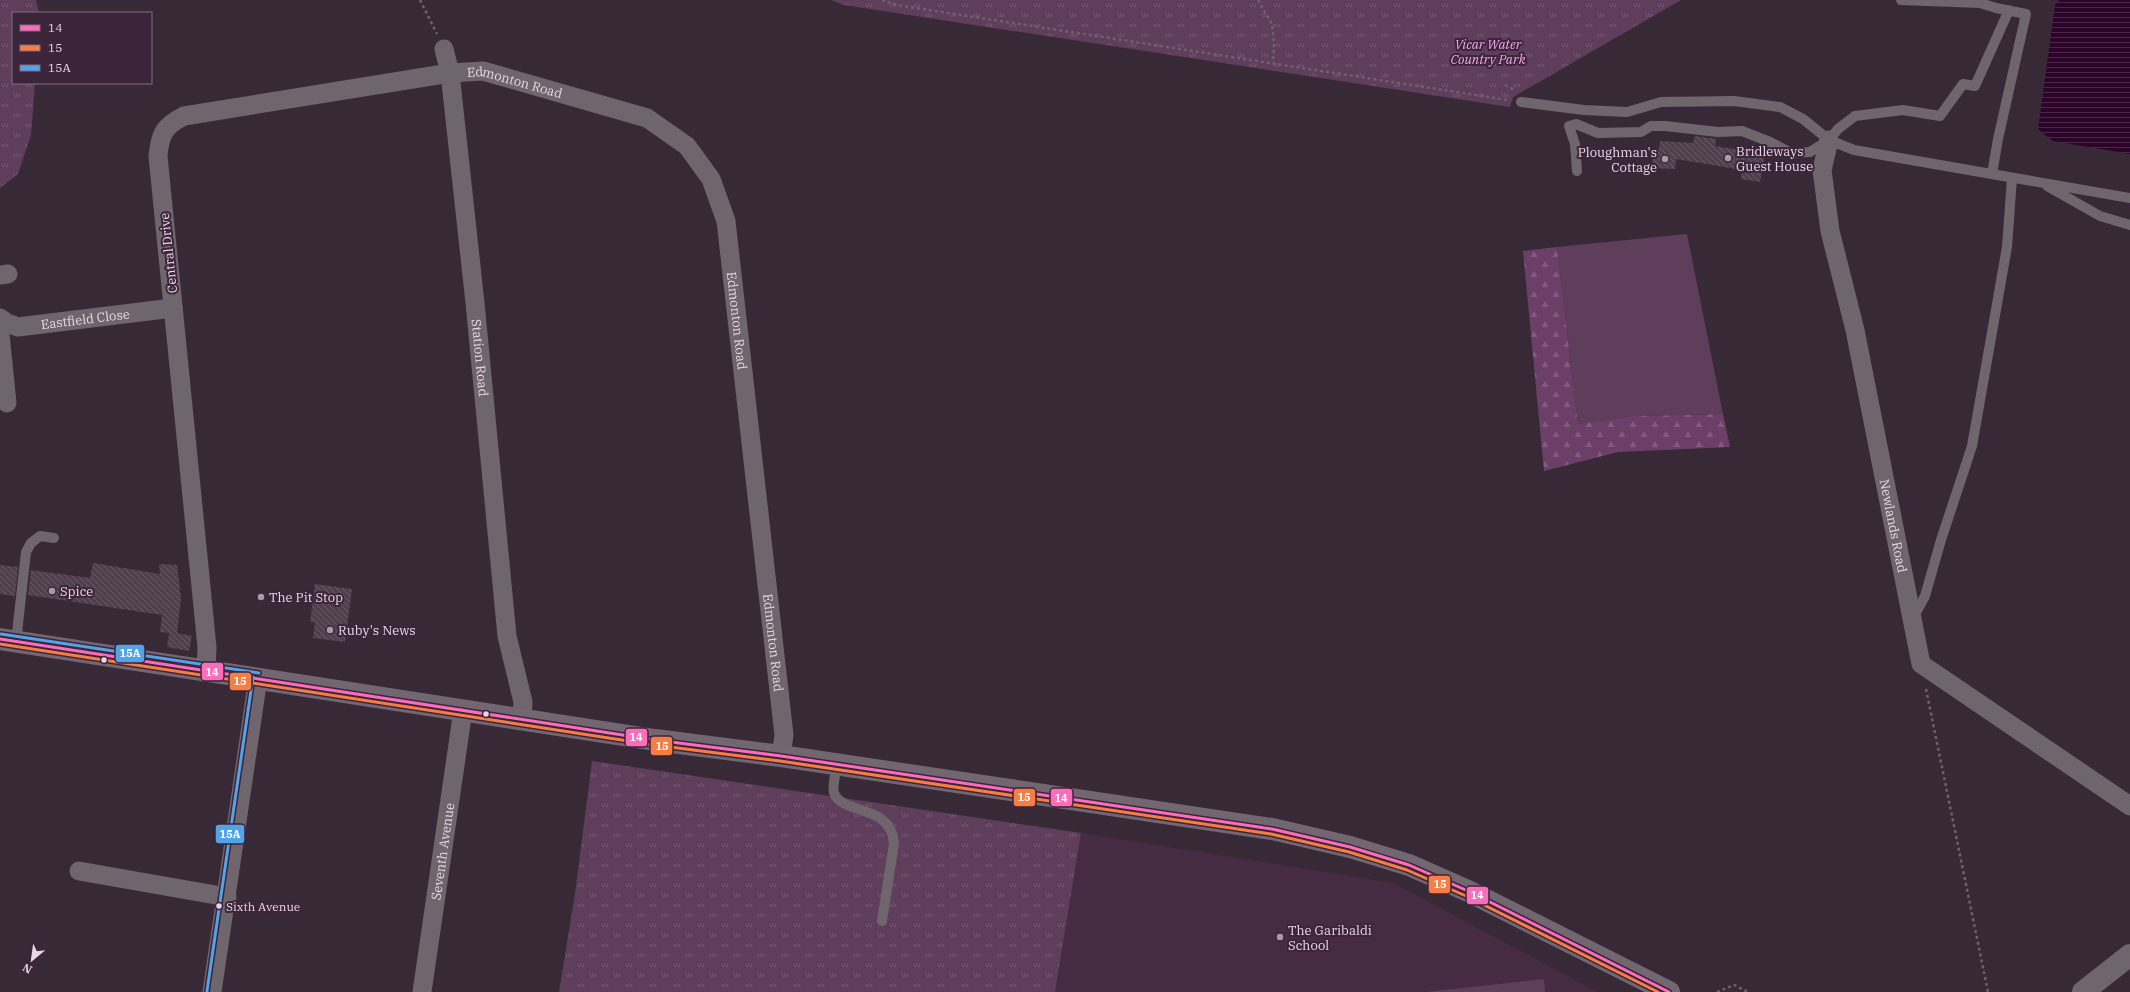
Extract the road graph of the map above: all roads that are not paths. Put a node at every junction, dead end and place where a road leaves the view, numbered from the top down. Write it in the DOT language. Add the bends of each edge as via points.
graph roads {
  1 [pos="1901,0"];
  2 [pos="2009,10"];
  3 [pos="444,49"];
  4 [pos="450,73"];
  5 [pos="1521,102"];
  6 [pos="1829,140"];
  7 [pos="1577,171"];
  8 [pos="1992,174"];
  9 [pos="2012,178"];
  10 [pos="2040,183"];
  11 [pos="2130,198"];
  12 [pos="2130,225"];
  13 [pos="173,308"];
  14 [pos="0,318"];
  15 [pos="0,334"];
  16 [pos="7,403"];
  17 [pos="54,538"];
  18 [pos="1912,622"];
  19 [pos="8,640"];
  20 [pos="206,670"];
  21 [pos="258,678"];
  22 [pos="463,710"];
  23 [pos="522,719"];
  24 [pos="781,756"];
  25 [pos="837,765"];
  26 [pos="2130,806"];
  27 [pos="79,871"];
  28 [pos="227,897"];
  29 [pos="882,921"];
  30 [pos="2130,955"];
  31 [pos="2088,989"];
  32 [pos="212,992"];
  33 [pos="422,992"];
  34 [pos="1670,992"];
  1 -- 2 [label="lane" via="1980,3"];
  2 -- 6 [label="lane" via="1975,86 1963,84 1940,116 1903,110 1855,116"];
  2 -- 8 [label="lane" via="2026,14"];
  3 -- 4 [label="street, Station Road"];
  4 -- 13 [label="street, Central Drive" via="184,116 173,122 164,131 159,143 158,156"];
  4 -- 23 [label="street, Station Road" via="507,636 523,702"];
  4 -- 24 [label="street, Edmonton Road" via="483,71 647,118 688,146 712,179 726,221 784,735"];
  5 -- 6 [label="lane" via="1584,110 1627,112 1661,102 1734,101 1780,107 1803,119"];
  6 -- 7 [label="lane" via="1810,152 1791,153 1742,131 1718,132 1651,126 1641,132 1598,133 1576,124 1569,126 1575,144"];
  6 -- 8 [label="lane" via="1854,150"];
  6 -- 18 [label="street, Newlands Road" via="1822,170 1830,231 1855,330"];
  8 -- 9 [label="lane"];
  9 -- 10 [label="lane"];
  9 -- 18 [label="lane" via="2007,247 1972,446 1925,596"];
  10 -- 11 [label="lane"];
  10 -- 12 [label="lane" via="2100,216"];
  13 -- 14 [label="street, Eastfield Close" via="18,327 7,324"];
  13 -- 20 [label="street, Central Drive" via="206,639"];
  15 -- 16 [label="street"];
  17 -- 19 [label="lane" via="40,536 31,543 26,552"];
  18 -- 26 [label="street, Newlands Road" via="1921,664"];
  19 -- 20 [label="main road"];
  20 -- 21 [label="main road"];
  21 -- 22 [label="main road"];
  21 -- 28 [label="street"];
  22 -- 23 [label="main road"];
  22 -- 33 [label="street, Seventh Avenue"];
  23 -- 24 [label="main road"];
  24 -- 25 [label="main road"];
  25 -- 29 [label="lane" via="834,792 838,798 876,816 888,824 893,832 894,843"];
  25 -- 34 [label="main road" via="1272,829 1350,848 1409,865 1468,891"];
  27 -- 28 [label="street"];
  28 -- 32 [label="street"];
  30 -- 31 [label="street"];
}
